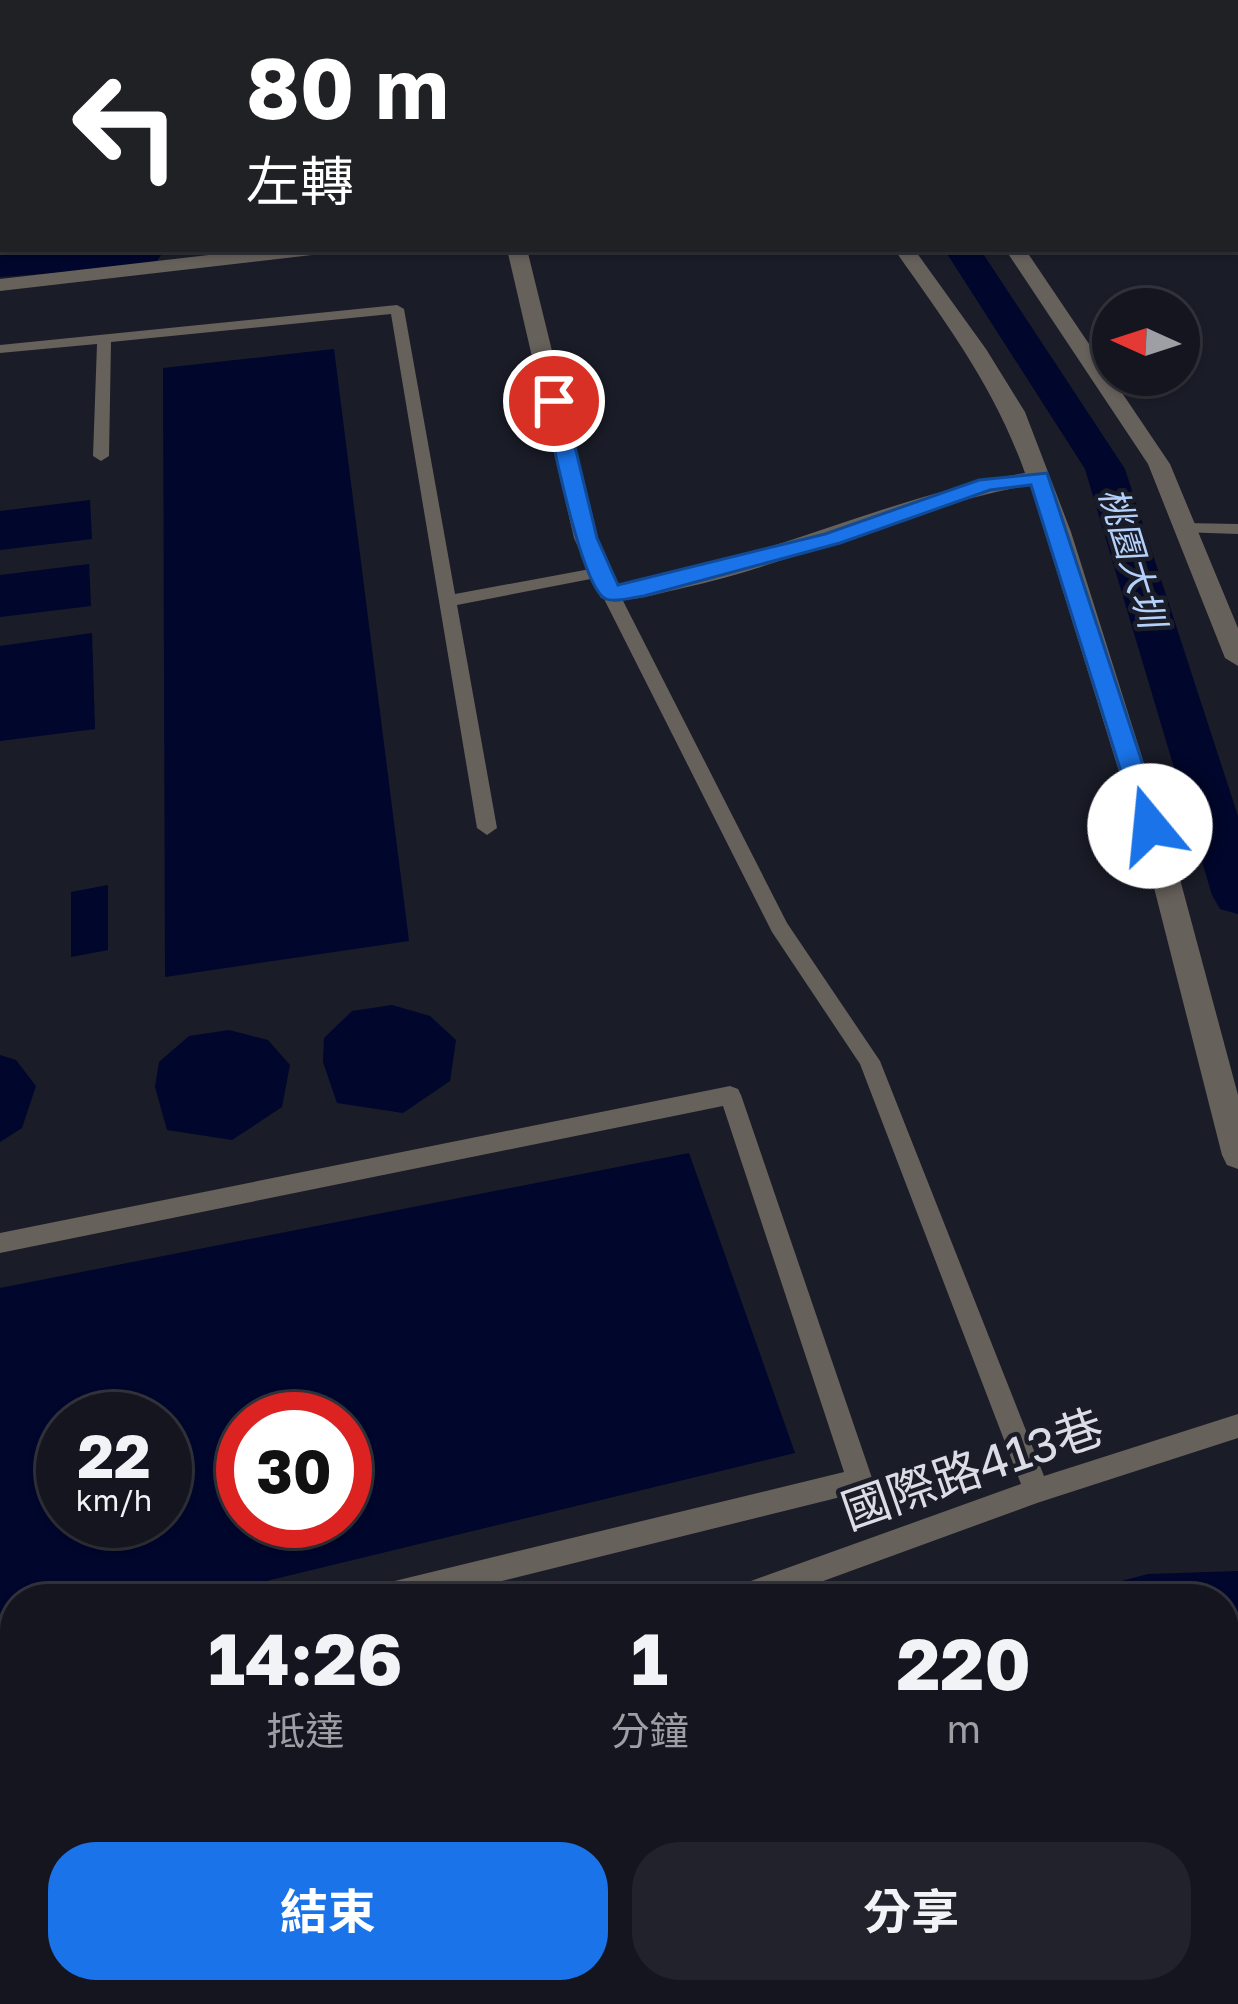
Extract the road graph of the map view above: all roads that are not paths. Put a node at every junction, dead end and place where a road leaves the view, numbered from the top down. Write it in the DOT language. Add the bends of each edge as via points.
graph roads {
  1 [pos="286,252"];
  2 [pos="518,252"];
  3 [pos="906,252"];
  4 [pos="1017,252"];
  5 [pos="0,285"];
  6 [pos="104,340"];
  7 [pos="0,349"];
  8 [pos="101,456"];
  9 [pos="1039,477"];
  10 [pos="1185,528"];
  11 [pos="1238,529"];
  12 [pos="605,582"];
  13 [pos="448,601"];
  14 [pos="1238,658"];
  15 [pos="487,828"];
  16 [pos="1238,1155"];
  17 [pos="0,1243"];
  18 [pos="1238,1426"];
  19 [pos="1037,1490"];
  20 [pos="436,1584"];
  21 [pos="777,1584"];
  1 -- 5 [label="street"];
  2 -- 12 [label="street" via="586,538"];
  3 -- 9 [label="street" via="1014,412"];
  4 -- 10 [label="street" via="1159,464"];
  6 -- 7 [label="lane"];
  6 -- 8 [label="lane"];
  6 -- 13 [label="lane" via="397,309"];
  9 -- 12 [label="street" via="986,484 832,538 644,589"];
  9 -- 16 [label="street" via="1163,868"];
  10 -- 11 [label="lane"];
  10 -- 14 [label="street"];
  12 -- 13 [label="lane"];
  12 -- 19 [label="lane" via="779,927 869,1061"];
  13 -- 15 [label="lane"];
  17 -- 20 [label="lane" via="730,1095 860,1481"];
  18 -- 19 [label="lane, 國際路413巷"];
  19 -- 21 [label="lane, 國際路413巷"];
}
